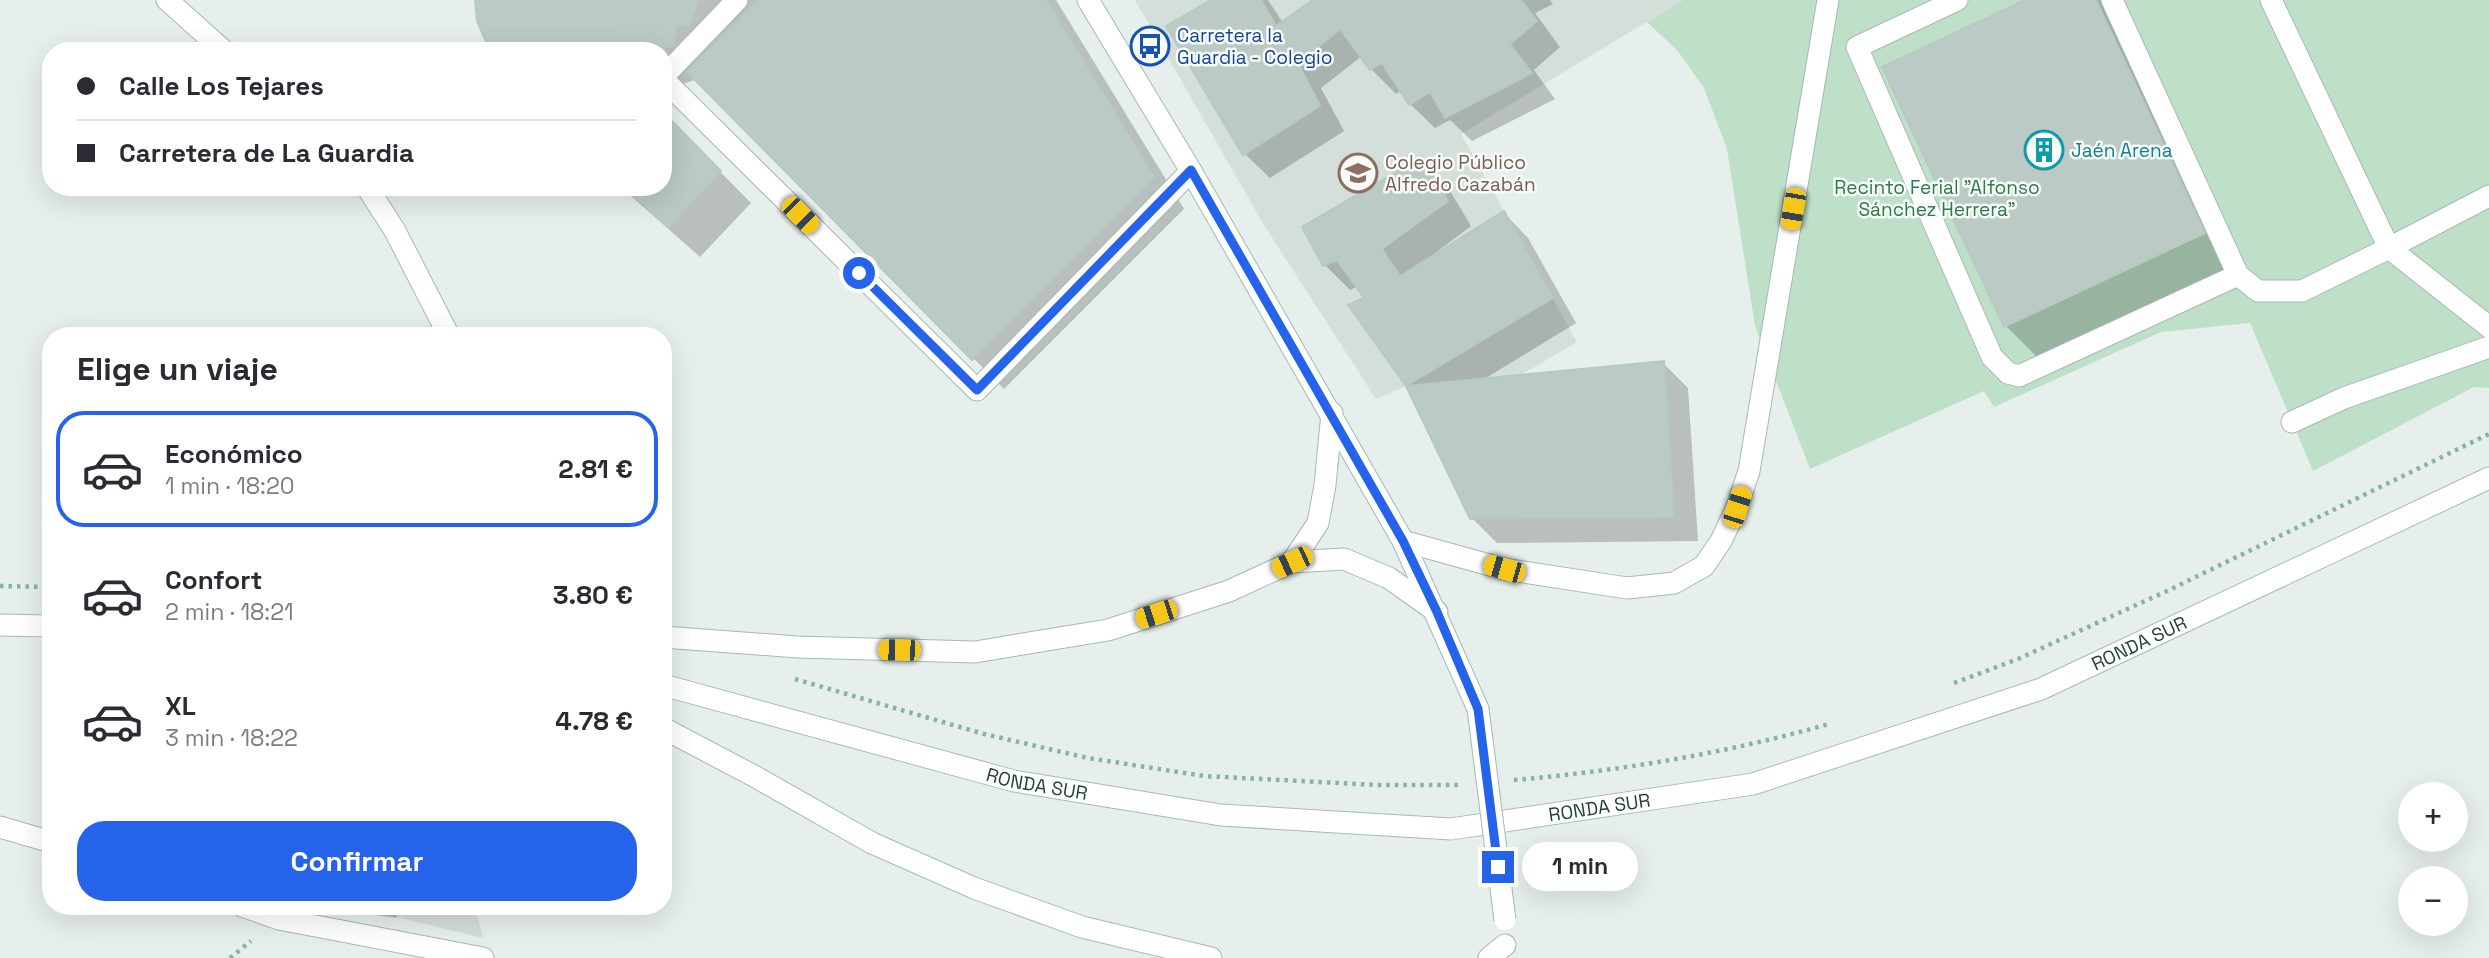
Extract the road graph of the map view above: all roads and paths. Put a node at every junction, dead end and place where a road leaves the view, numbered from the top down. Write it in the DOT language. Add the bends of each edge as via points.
graph roads {
  1 [pos="167,0"];
  2 [pos="737,0"];
  3 [pos="1088,0"];
  4 [pos="1828,0"];
  5 [pos="1957,0"];
  6 [pos="2112,0"];
  7 [pos="2271,0"];
  8 [pos="214,42"];
  9 [pos="672,69"];
  10 [pos="672,87"];
  11 [pos="1191,170"];
  12 [pos="373,196"];
  13 [pos="2489,196"];
  14 [pos="2389,248"];
  15 [pos="2238,275"];
  16 [pos="444,327"];
  17 [pos="2489,327"];
  18 [pos="2489,347"];
  19 [pos="1332,413"];
  20 [pos="2292,422"];
  21 [pos="2489,434"];
  22 [pos="2489,478"];
  23 [pos="1403,541"];
  24 [pos="1292,562"];
  25 [pos="0,586"];
  26 [pos="42,587"];
  27 [pos="1437,612"];
  28 [pos="0,625"];
  29 [pos="42,626"];
  30 [pos="672,638"];
  31 [pos="787,677"];
  32 [pos="672,687"];
  33 [pos="1942,688"];
  34 [pos="1838,722"];
  35 [pos="672,733"];
  36 [pos="1507,780"];
  37 [pos="1468,784"];
  38 [pos="0,827"];
  39 [pos="42,839"];
  40 [pos="268,915"];
  41 [pos="1499,954"];
  42 [pos="484,958"];
  43 [pos="1211,958"];
  1 -- 8 [label="main road"];
  2 -- 9 [label="main road"];
  3 -- 11 [label="main road"];
  4 -- 23 [label="main road" via="1749,471 1721,541 1704,566 1674,583 1627,588 1504,569"];
  5 -- 15 [label="main road" via="1857,47 1992,357 2008,373 2019,376"];
  6 -- 15 [label="main road"];
  7 -- 14 [label="main road"];
  10 -- 11 [label="main road" via="977,390"];
  11 -- 19 [label="main road"];
  12 -- 16 [label="main road"];
  13 -- 14 [label="main road"];
  14 -- 15 [label="main road" via="2302,291 2258,291"];
  14 -- 17 [label="main road"];
  18 -- 20 [label="main road" via="2344,398"];
  19 -- 23 [label="main road"];
  19 -- 24 [label="main road" via="1318,523"];
  21 -- 33 [label="path" via="2154,597"];
  22 -- 32 [label="main road, RONDA SUR" via="2041,690 1753,784 1451,829 1221,815 1014,781"];
  23 -- 27 [label="main road"];
  24 -- 27 [label="main road" via="1344,559 1389,578"];
  24 -- 30 [label="main road" via="1229,591 1108,630 975,652"];
  25 -- 26 [label="path"];
  27 -- 41 [label="main road, bridge" via="1478,709 1505,920"];
  28 -- 29 [label="main road"];
  31 -- 37 [label="path" via="984,734 1088,758 1203,776 1377,785"];
  34 -- 36 [label="path" via="1657,763"];
  35 -- 43 [label="main road" via="872,843 974,888 1082,927"];
  38 -- 39 [label="main road"];
  40 -- 42 [label="main road"];
}
